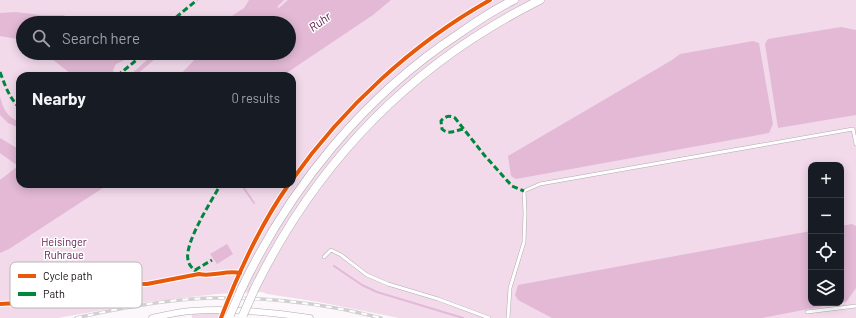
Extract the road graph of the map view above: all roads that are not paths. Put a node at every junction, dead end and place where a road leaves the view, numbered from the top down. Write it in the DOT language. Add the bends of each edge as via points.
graph roads {
  1 [pos="514,0"];
  2 [pos="540,0"];
  3 [pos="854,128"];
  4 [pos="856,144"];
  5 [pos="324,257"];
  6 [pos="856,306"];
  7 [pos="807,312"];
  8 [pos="230,316"];
  9 [pos="242,317"];
  10 [pos="152,318"];
  11 [pos="310,318"];
  12 [pos="489,318"];
  13 [pos="508,318"];
  1 -- 8 [label="main road, bridge" via="480,19 422,60 392,84 342,135 287,207 265,243"];
  2 -- 9 [label="main road, bridge" via="456,49 377,115 325,174 302,206 278,245"];
  3 -- 4 [label="lane"];
  3 -- 13 [label="lane" via="540,184 524,191 524,242 510,288"];
  5 -- 12 [label="lane" via="331,250 367,275"];
  6 -- 7 [label="lane"];
  10 -- 11 [label="street" via="190,311 218,310 279,313"];
}
